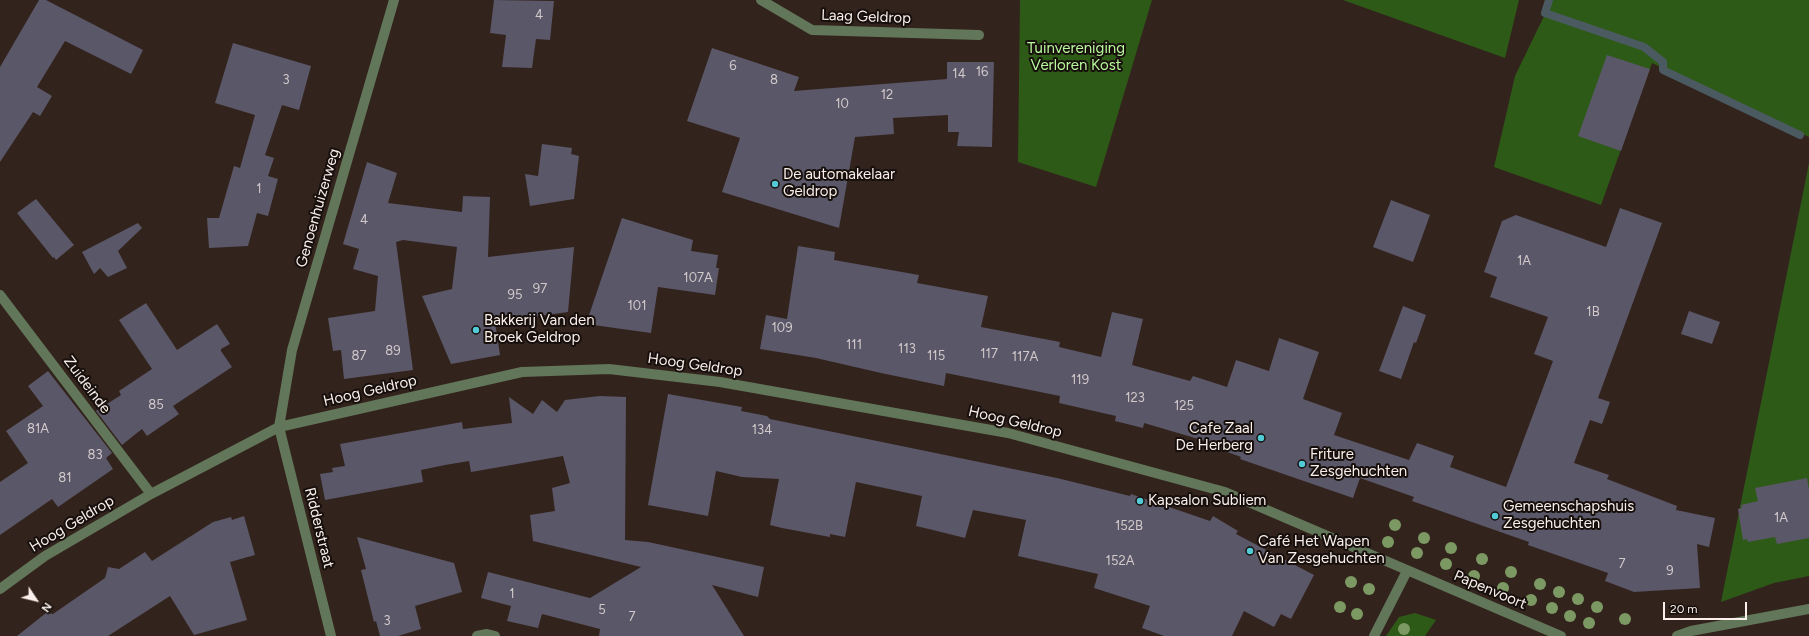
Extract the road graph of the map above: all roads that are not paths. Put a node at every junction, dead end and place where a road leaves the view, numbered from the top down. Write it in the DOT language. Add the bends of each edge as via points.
graph roads {
  1 [pos="394,0"];
  2 [pos="761,0"];
  3 [pos="979,35"];
  4 [pos="0,295"];
  5 [pos="279,427"];
  6 [pos="151,494"];
  7 [pos="1407,571"];
  8 [pos="0,589"];
  9 [pos="1809,609"];
  10 [pos="331,636"];
  11 [pos="477,636"];
  12 [pos="494,636"];
  13 [pos="1374,636"];
  14 [pos="1561,636"];
  15 [pos="1677,636"];
  1 -- 5 [label="street, Genoenhuizerweg" via="292,350"];
  2 -- 3 [label="street, Laag Geldrop" via="812,30"];
  4 -- 6 [label="street, Zuideinde"];
  5 -- 6 [label="street, Hoog Geldrop"];
  5 -- 7 [label="street, Hoog Geldrop" via="522,372 609,369 720,382 1008,433 1218,490"];
  5 -- 10 [label="street, Ridderstraat"];
  6 -- 8 [label="street, Hoog Geldrop" via="45,556"];
  7 -- 13 [label="street"];
  7 -- 14 [label="street, Papenvoort"];
  9 -- 15 [label="street" via="1691,631"];
  11 -- 12 [label="street"];
}
